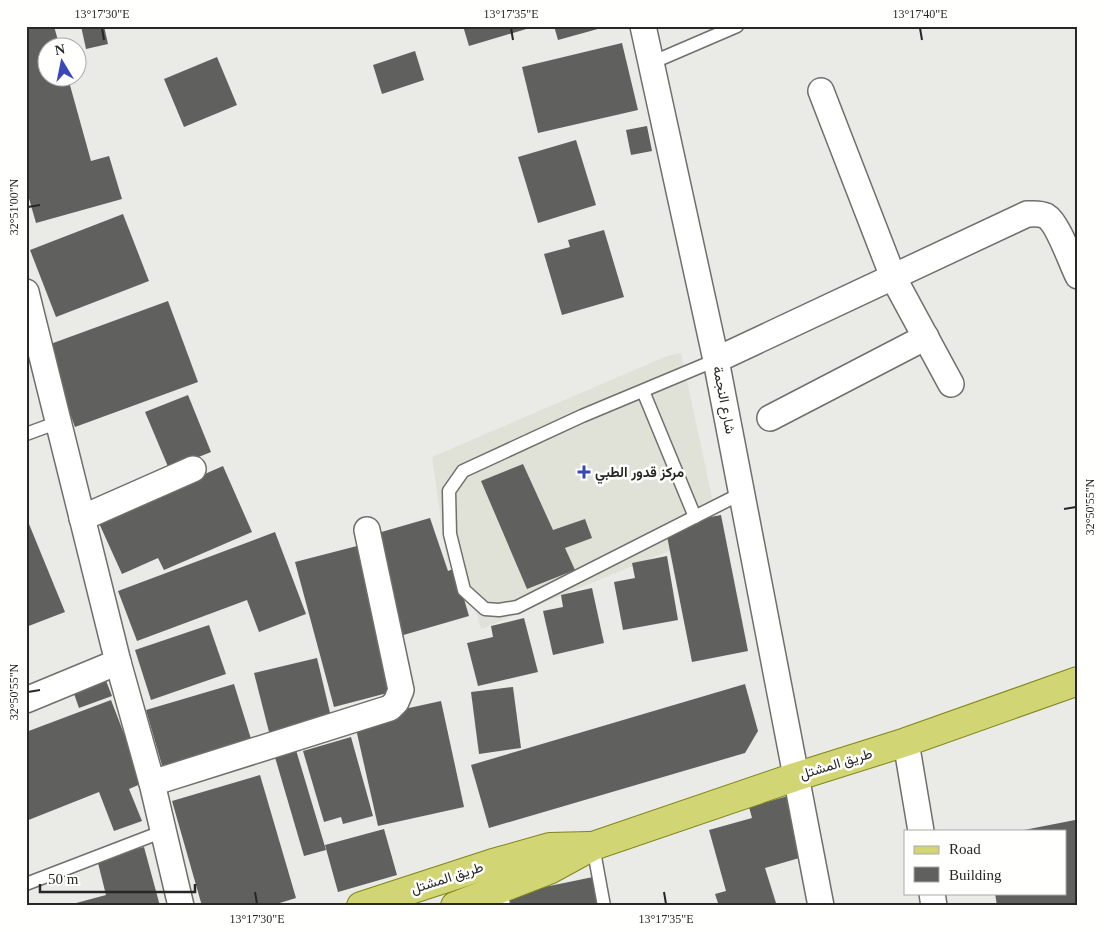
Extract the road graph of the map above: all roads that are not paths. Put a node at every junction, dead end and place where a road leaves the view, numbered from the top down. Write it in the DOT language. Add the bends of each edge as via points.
graph roads {
  1 [pos="643,26"];
  2 [pos="737,26"];
  3 [pos="651,63"];
  4 [pos="821,91"];
  5 [pos="893,276"];
  6 [pos="1078,276"];
  7 [pos="26,292"];
  8 [pos="926,337"];
  9 [pos="716,360"];
  10 [pos="951,384"];
  11 [pos="643,391"];
  12 [pos="770,418"];
  13 [pos="59,422"];
  14 [pos="26,434"];
  15 [pos="193,469"];
  16 [pos="742,493"];
  17 [pos="696,517"];
  18 [pos="82,518"];
  19 [pos="366,530"];
  20 [pos="118,662"];
  21 [pos="1078,682"];
  22 [pos="26,700"];
  23 [pos="906,742"];
  24 [pos="795,776"];
  25 [pos="152,783"];
  26 [pos="921,830"];
  27 [pos="164,831"];
  28 [pos="593,846"];
  29 [pos="26,884"];
  30 [pos="502,897"];
  31 [pos="181,906"];
  32 [pos="361,906"];
  33 [pos="455,906"];
  34 [pos="604,906"];
  35 [pos="820,906"];
  1 -- 3 [label="street, شارع النجمة"];
  2 -- 3 [label="lane"];
  3 -- 9 [label="street, شارع النجمة"];
  4 -- 5 [label="street"];
  5 -- 6 [label="street" via="1027,214 1036,213 1053,222"];
  5 -- 8 [label="street"];
  5 -- 9 [label="street"];
  7 -- 13 [label="street"];
  8 -- 10 [label="street"];
  8 -- 12 [label="street"];
  9 -- 11 [label="lane"];
  9 -- 16 [label="street, شارع النجمة"];
  11 -- 17 [label="lane"];
  11 -- 17 [label="lane" via="463,471 449,491 450,534 464,590 485,609 517,607"];
  13 -- 14 [label="lane"];
  13 -- 18 [label="street"];
  15 -- 18 [label="street"];
  16 -- 17 [label="lane"];
  16 -- 24 [label="street, شارع النجمة"];
  18 -- 20 [label="street"];
  19 -- 25 [label="street" via="401,690 396,702 390,708"];
  20 -- 22 [label="street"];
  20 -- 25 [label="street"];
  21 -- 23 [label="main road, طريق المشتل"];
  23 -- 24 [label="main road, طريق المشتل"];
  23 -- 26 [label="street"];
  24 -- 28 [label="main road, طريق المشتل"];
  24 -- 35 [label="street, شارع النجمة"];
  25 -- 27 [label="street"];
  27 -- 29 [label="lane"];
  27 -- 31 [label="street"];
  28 -- 30 [label="main road, طريق المشتل"];
  28 -- 32 [label="main road, طريق المشتل" via="550,847"];
  28 -- 34 [label="lane"];
  30 -- 33 [label="main road, طريق المشتل"];
}
